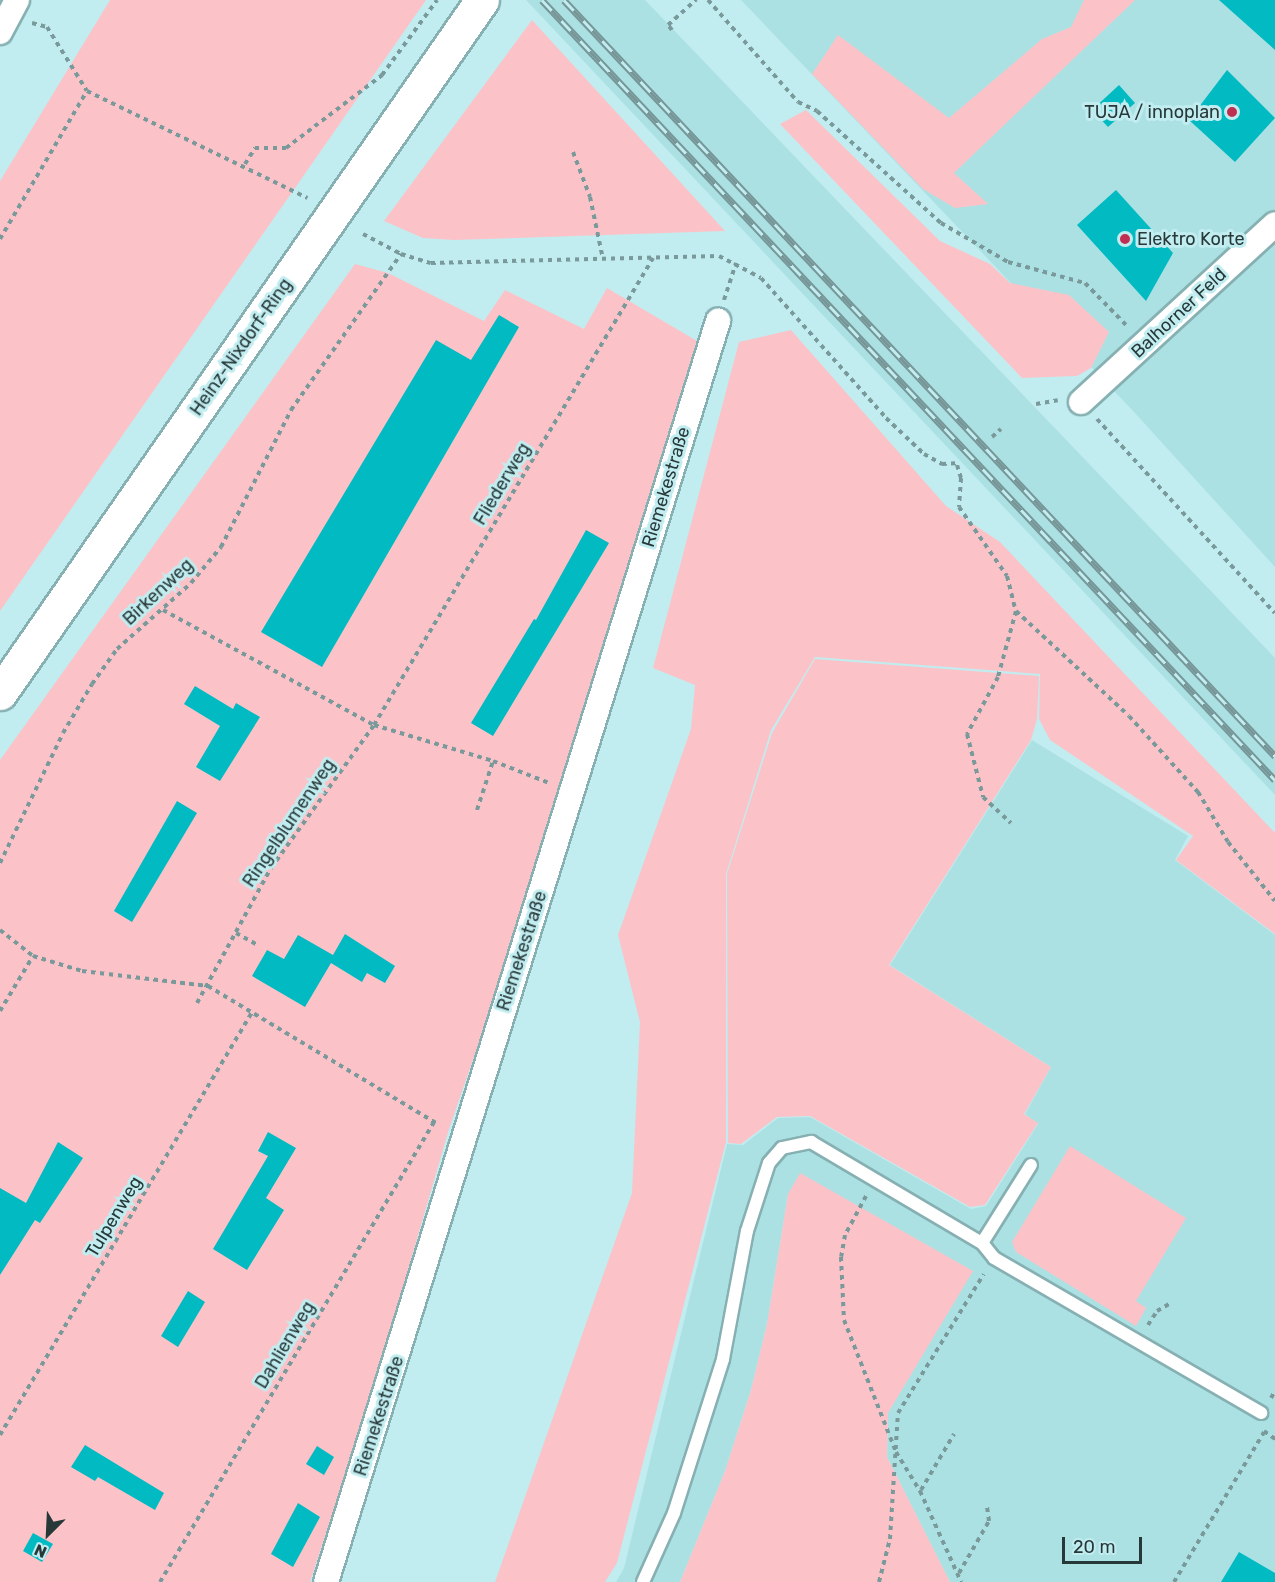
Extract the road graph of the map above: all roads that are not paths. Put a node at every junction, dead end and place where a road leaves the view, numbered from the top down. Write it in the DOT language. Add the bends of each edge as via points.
graph roads {
  1 [pos="482,0"];
  2 [pos="1275,224"];
  3 [pos="718,321"];
  4 [pos="1081,402"];
  5 [pos="0,693"];
  6 [pos="1031,1165"];
  7 [pos="982,1243"];
  8 [pos="1261,1413"];
  9 [pos="326,1582"];
  10 [pos="643,1582"];
  1 -- 5 [label="main road, Heinz-Nixdorf-Ring"];
  2 -- 4 [label="street, Balhorner Feld"];
  3 -- 9 [label="street, Riemekestraße"];
  6 -- 7 [label="lane"];
  7 -- 8 [label="lane" via="994,1258"];
  7 -- 10 [label="lane" via="811,1142 782,1148 769,1163 747,1231 723,1359 674,1513"];
}
